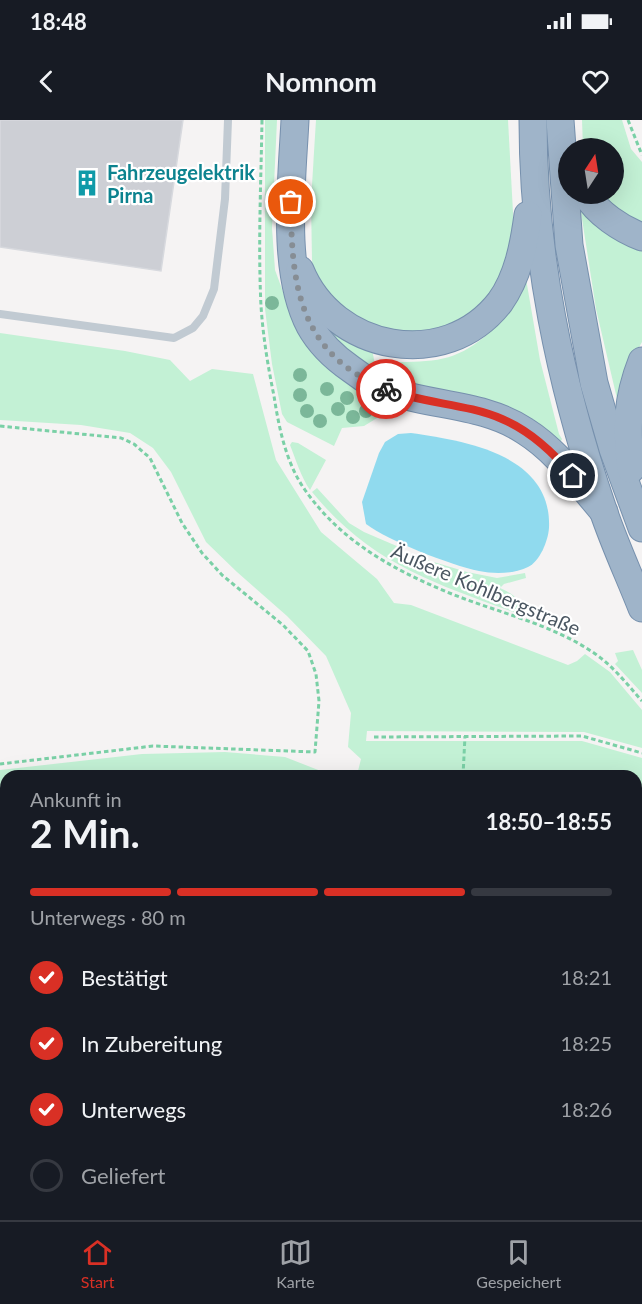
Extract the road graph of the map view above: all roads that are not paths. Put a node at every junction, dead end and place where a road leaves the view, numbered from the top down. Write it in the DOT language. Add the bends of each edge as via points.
graph roads {
  1 [pos="228,120"];
  2 [pos="296,120"];
  3 [pos="533,120"];
  4 [pos="560,120"];
  5 [pos="567,120"];
  6 [pos="570,138"];
  7 [pos="533,175"];
  8 [pos="595,204"];
  9 [pos="642,237"];
  10 [pos="293,255"];
  11 [pos="0,314"];
  12 [pos="642,361"];
  13 [pos="604,512"];
  14 [pos="642,527"];
  15 [pos="642,608"];
  1 -- 11 [label="lane" via="225,199 214,290 193,328 174,338"];
  2 -- 10 [label="highway" via="291,202"];
  3 -- 7 [label="highway"];
  4 -- 14 [label="highway" via="569,245 594,383"];
  5 -- 6 [label="highway"];
  7 -- 10 [label="highway" via="524,243 510,286 484,318 451,339 404,345 359,333 324,306 303,278"];
  7 -- 13 [label="highway" via="542,258 564,380"];
  8 -- 9 [label="highway" via="619,226"];
  10 -- 13 [label="highway" via="298,294 306,317 324,346 340,362 374,385 396,394 501,418 523,429 558,458"];
  12 -- 14 [label="highway" via="627,420"];
  13 -- 15 [label="highway"];
}
